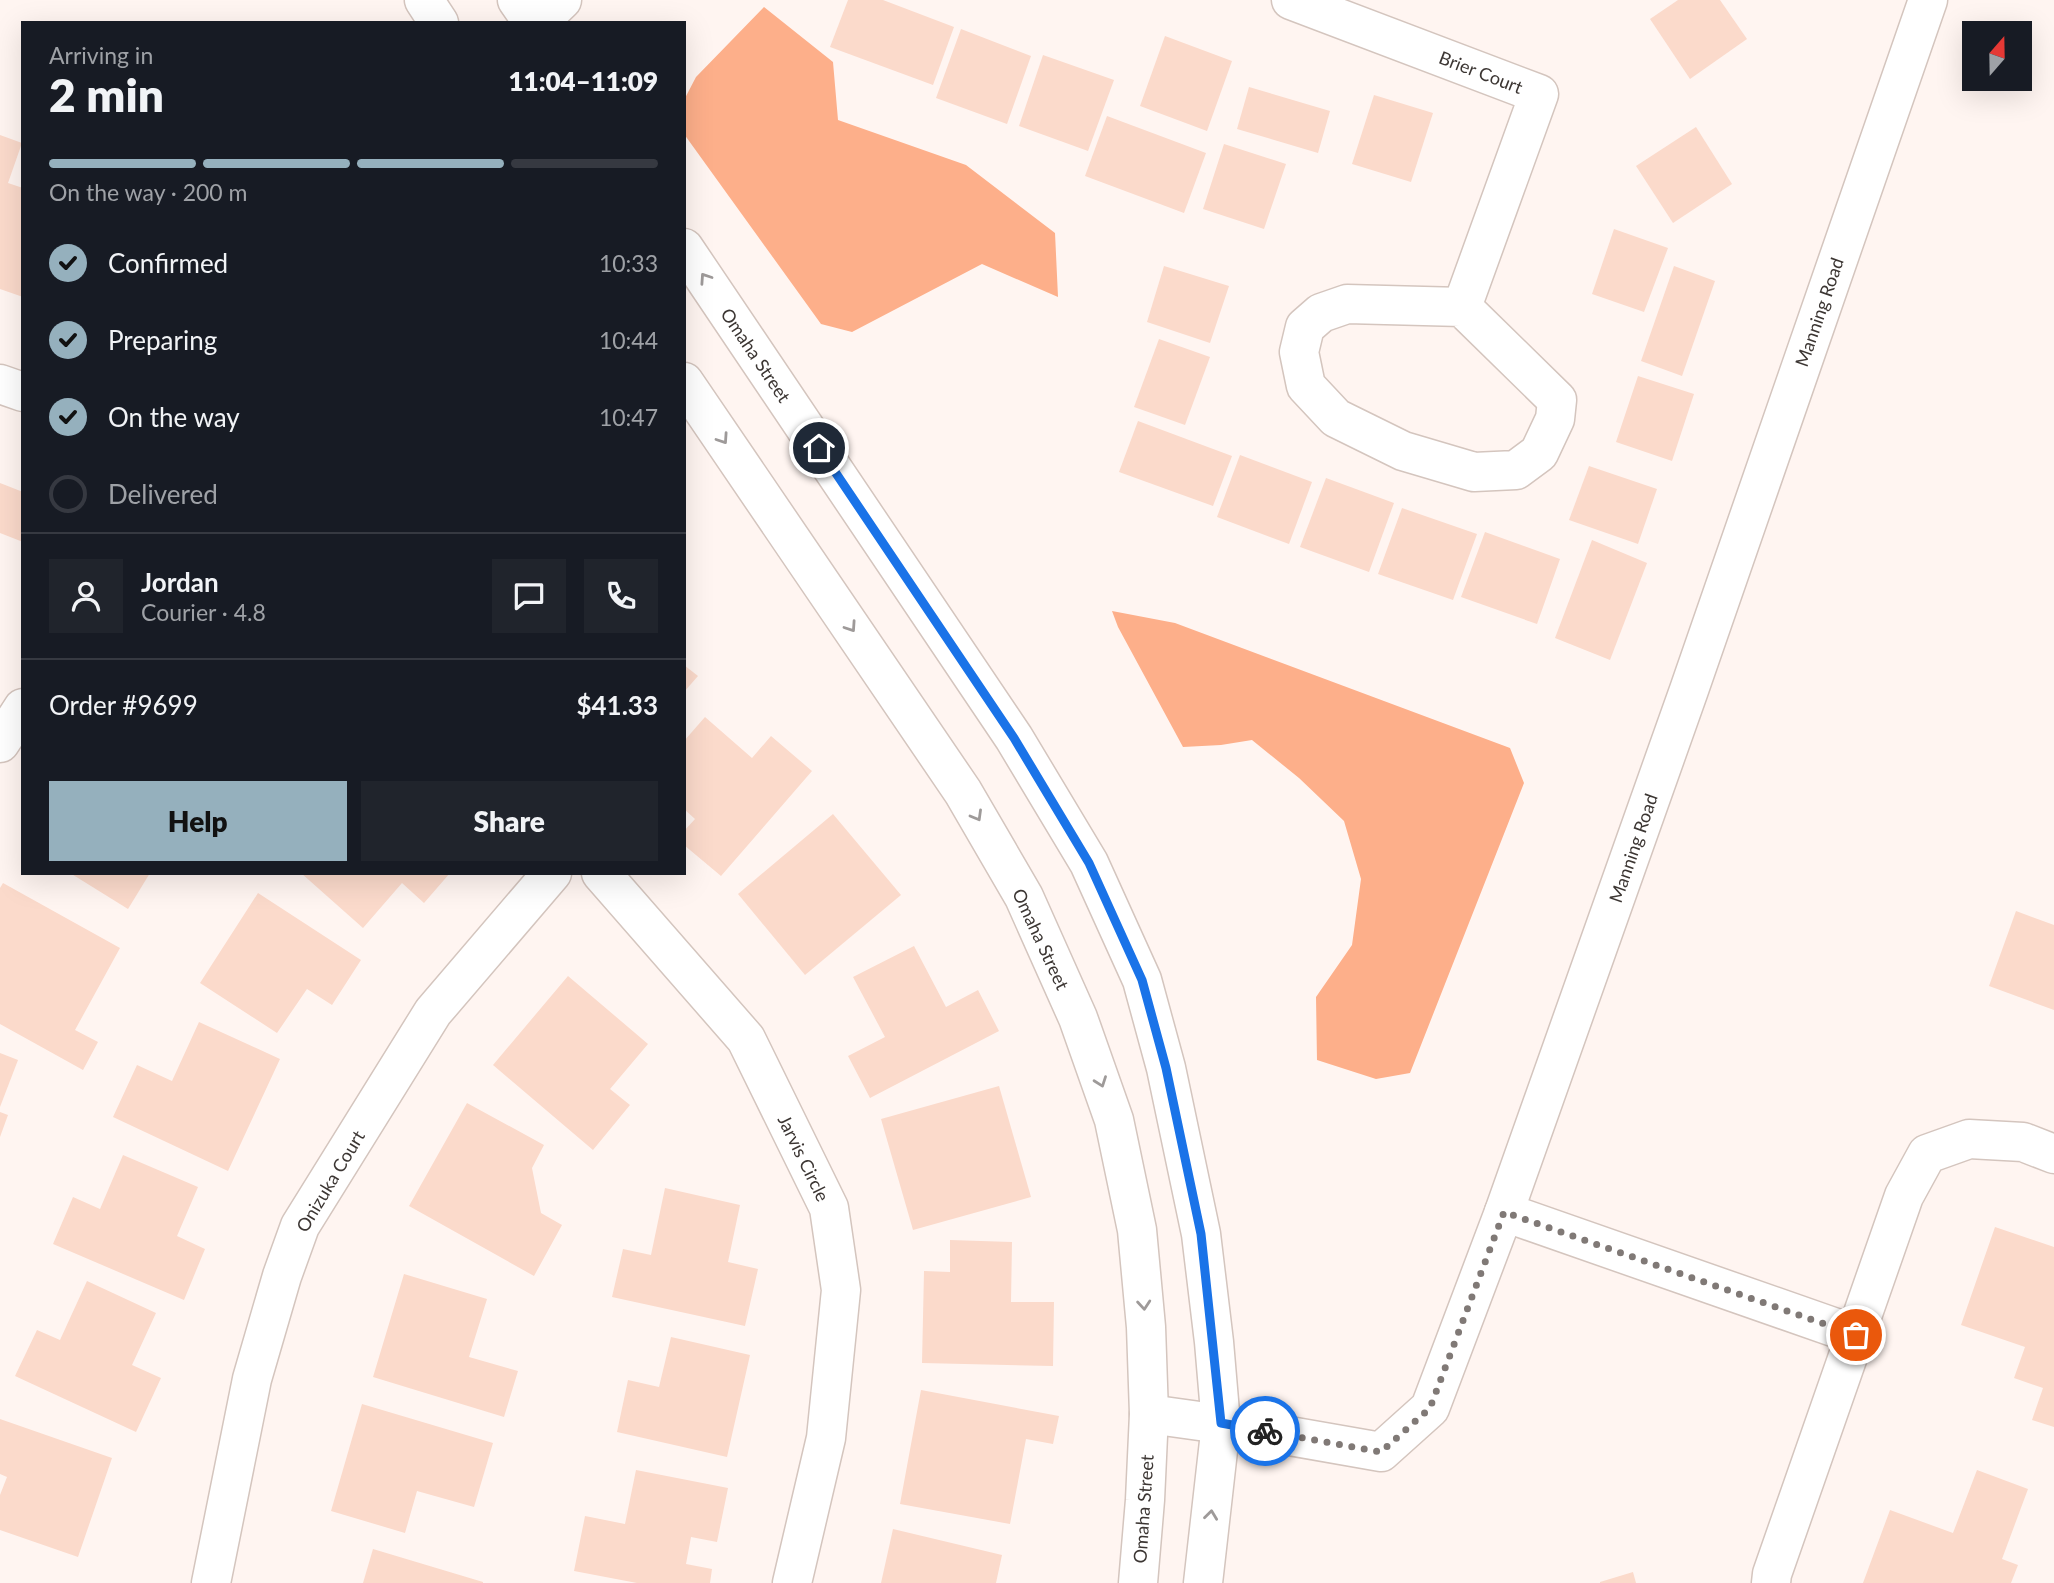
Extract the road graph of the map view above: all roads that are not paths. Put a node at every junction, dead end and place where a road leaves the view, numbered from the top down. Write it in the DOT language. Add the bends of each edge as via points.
graph roads {
  1 [pos="424,0"];
  2 [pos="517,0"];
  3 [pos="562,0"];
  4 [pos="1291,0"];
  5 [pos="1928,0"];
  6 [pos="438,21"];
  7 [pos="532,21"];
  8 [pos="540,21"];
  9 [pos="686,251"];
  10 [pos="1462,307"];
  11 [pos="0,384"];
  12 [pos="686,385"];
  13 [pos="21,391"];
  14 [pos="21,711"];
  15 [pos="0,743"];
  16 [pos="550,875"];
  17 [pos="603,875"];
  18 [pos="2054,1154"];
  19 [pos="1504,1212"];
  20 [pos="1856,1335"];
  21 [pos="1149,1414"];
  22 [pos="1221,1423"];
  23 [pos="211,1583"];
  24 [pos="792,1583"];
  25 [pos="1138,1583"];
  26 [pos="1203,1583"];
  27 [pos="1771,1583"];
  1 -- 6 [label="street"];
  2 -- 7 [label="street"];
  3 -- 8 [label="street"];
  4 -- 10 [label="street, Brier Court" via="1539,94"];
  5 -- 19 [label="street, Manning Road"];
  22 -- 9 [label="street, Omaha Street, one-way" via="1201,1234 1166,1068 1142,980 1089,863 1014,738"];
  10 -- 10 [label="street" via="1557,400 1555,419 1539,453 1516,470 1475,472 1403,451 1336,418 1306,386 1299,352 1305,327 1321,313 1346,304"];
  11 -- 13 [label="street"];
  12 -- 21 [label="street, Omaha Street, one-way" via="963,792 1024,897 1078,1018 1114,1120 1137,1230"];
  14 -- 15 [label="street"];
  16 -- 23 [label="street, Onizuka Court" via="433,1012 300,1226 252,1379"];
  17 -- 24 [label="street, Jarvis Circle" via="746,1039 829,1209 841,1290 826,1438"];
  18 -- 20 [label="street" via="2023,1143 1969,1139 1927,1154 1904,1196"];
  19 -- 20 [label="street"];
  19 -- 22 [label="street, Manning Road" via="1430,1408 1381,1452"];
  20 -- 27 [label="street"];
  21 -- 22 [label="street, Manning Road"];
  21 -- 25 [label="street, Omaha Street"];
  26 -- 22 [label="street, Omaha Street, one-way"];
}
